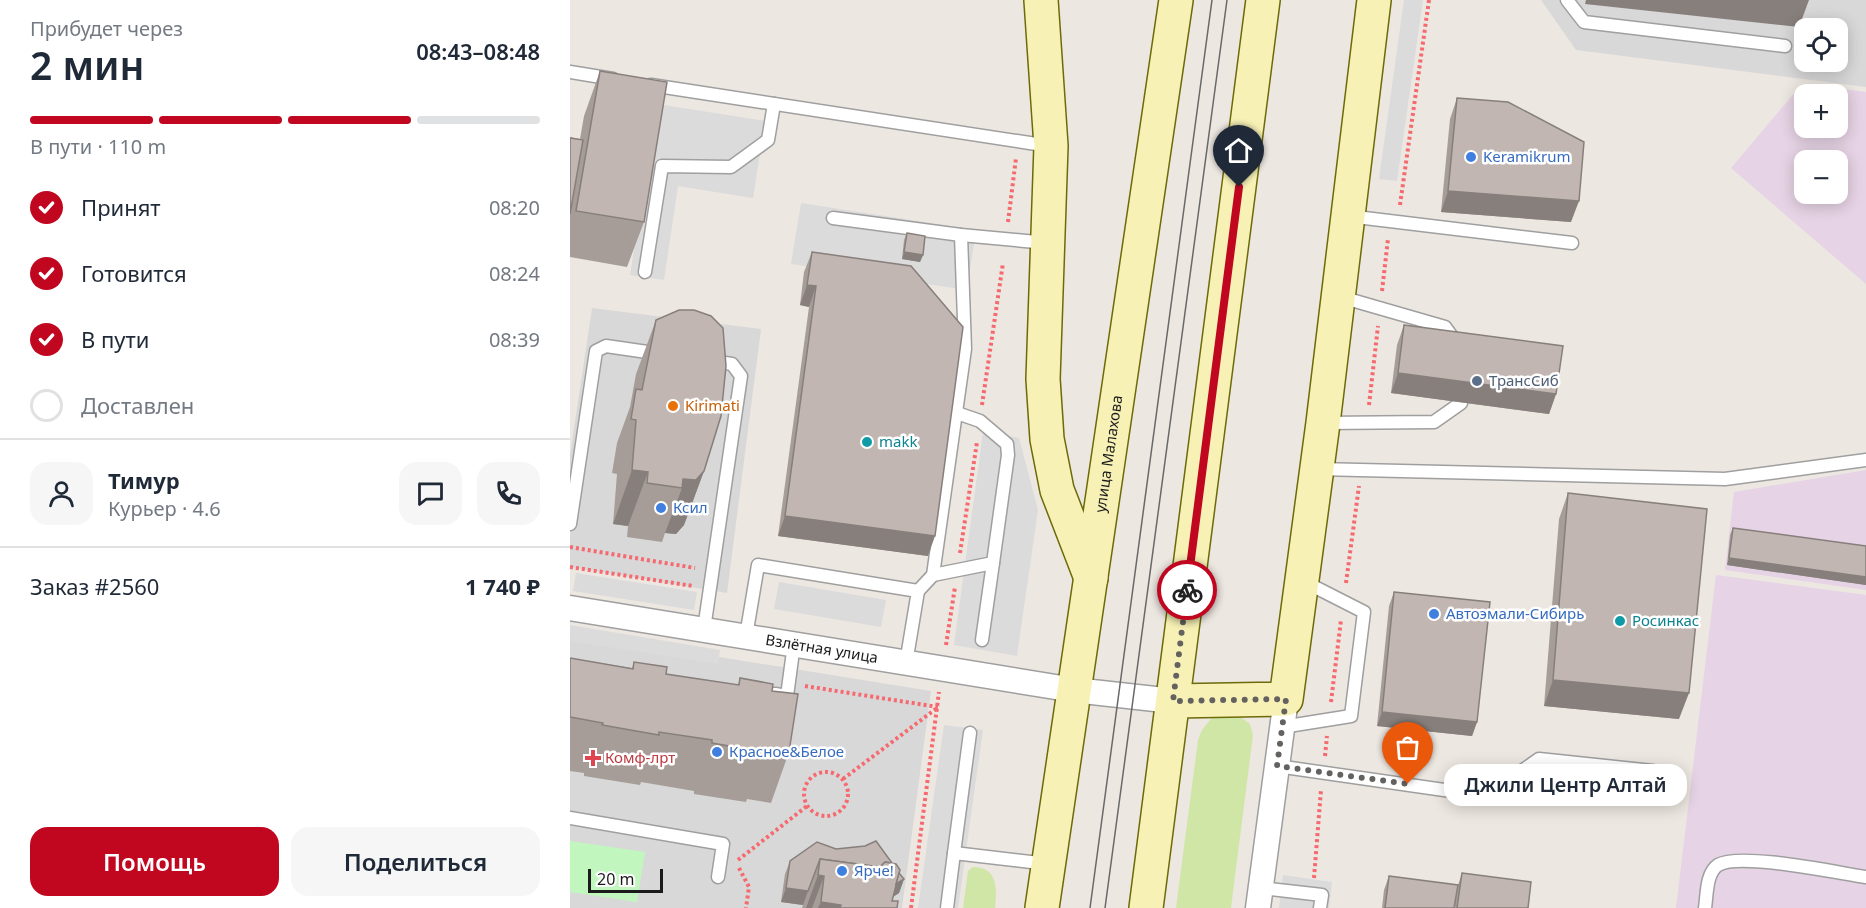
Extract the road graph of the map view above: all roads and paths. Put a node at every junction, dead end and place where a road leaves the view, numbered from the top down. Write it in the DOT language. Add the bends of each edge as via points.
graph roads {
  1 [pos="1041,0"];
  2 [pos="1176,0"];
  3 [pos="1263,0"];
  4 [pos="1374,0"];
  5 [pos="1429,0"];
  6 [pos="1567,0"];
  7 [pos="1785,46"];
  8 [pos="570,72"];
  9 [pos="774,104"];
  10 [pos="1018,141"];
  11 [pos="1051,146"];
  12 [pos="1347,216"];
  13 [pos="833,218"];
  14 [pos="1397,223"];
  15 [pos="1007,226"];
  16 [pos="961,235"];
  17 [pos="1048,243"];
  18 [pos="1572,243"];
  19 [pos="1003,263"];
  20 [pos="645,272"];
  21 [pos="1338,296"];
  22 [pos="1379,308"];
  23 [pos="1466,354"];
  24 [pos="675,356"];
  25 [pos="697,359"];
  26 [pos="1461,403"];
  27 [pos="957,412"];
  28 [pos="980,421"];
  29 [pos="1367,422"];
  30 [pos="1323,423"];
  31 [pos="1866,460"];
  32 [pos="1317,469"];
  33 [pos="1360,471"];
  34 [pos="570,524"];
  35 [pos="993,563"];
  36 [pos="570,567"];
  37 [pos="957,570"];
  38 [pos="933,575"];
  39 [pos="699,578"];
  40 [pos="1092,580"];
  41 [pos="1302,581"];
  42 [pos="918,591"];
  43 [pos="1344,602"];
  44 [pos="570,608"];
  45 [pos="704,629"];
  46 [pos="746,636"];
  47 [pos="982,640"];
  48 [pos="794,644"];
  49 [pos="946,646"];
  50 [pos="906,663"];
  51 [pos="789,684"];
  52 [pos="1074,690"];
  53 [pos="939,691"];
  54 [pos="764,692"];
  55 [pos="1173,701"];
  56 [pos="938,707"];
  57 [pos="1284,713"];
  58 [pos="1329,720"];
  59 [pos="970,733"];
  60 [pos="1277,766"];
  61 [pos="1653,771"];
  62 [pos="1323,772"];
  63 [pos="842,779"];
  64 [pos="807,806"];
  65 [pos="570,818"];
  66 [pos="954,853"];
  67 [pos="720,860"];
  68 [pos="736,862"];
  69 [pos="1049,864"];
  70 [pos="718,877"];
  71 [pos="1866,877"];
  72 [pos="1312,894"];
  73 [pos="1259,898"];
  74 [pos="746,908"];
  75 [pos="911,908"];
  76 [pos="947,908"];
  77 [pos="1042,908"];
  78 [pos="1146,908"];
  79 [pos="1320,908"];
  80 [pos="1705,908"];
  1 -- 11 [label="main road"];
  2 -- 40 [label="main road, улица Малахова"];
  3 -- 55 [label="main road"];
  4 -- 12 [label="main road"];
  5 -- 14 [label="path"];
  6 -- 7 [label="lane" via="1584,22"];
  8 -- 9 [label="lane"];
  9 -- 10 [label="lane"];
  9 -- 20 [label="lane" via="768,140 731,167 662,166"];
  10 -- 11 [label="lane"];
  10 -- 15 [label="path"];
  11 -- 17 [label="main road"];
  12 -- 14 [label="lane"];
  12 -- 21 [label="main road"];
  13 -- 16 [label="lane"];
  14 -- 18 [label="lane"];
  14 -- 22 [label="path" via="1396,236 1388,237"];
  16 -- 17 [label="lane"];
  16 -- 27 [label="lane" via="965,349"];
  17 -- 40 [label="main road" via="1043,379 1047,439 1058,490"];
  19 -- 28 [label="path"];
  21 -- 22 [label="lane"];
  21 -- 30 [label="main road"];
  22 -- 23 [label="lane" via="1445,327"];
  22 -- 29 [label="path"];
  24 -- 34 [label="lane" via="606,346 596,351"];
  25 -- 45 [label="lane" via="732,364 741,376"];
  26 -- 29 [label="lane" via="1434,422"];
  27 -- 28 [label="lane"];
  27 -- 38 [label="lane"];
  28 -- 35 [label="lane" via="1007,444"];
  28 -- 37 [label="path"];
  29 -- 30 [label="lane"];
  30 -- 32 [label="main road"];
  31 -- 33 [label="lane" via="1725,479"];
  32 -- 33 [label="lane"];
  32 -- 41 [label="main road"];
  33 -- 43 [label="path"];
  35 -- 37 [label="lane"];
  35 -- 47 [label="lane"];
  36 -- 39 [label="path" via="697,587"];
  37 -- 38 [label="lane"];
  37 -- 49 [label="path"];
  38 -- 42 [label="lane"];
  40 -- 52 [label="main road, улица Малахова"];
  41 -- 43 [label="lane"];
  41 -- 57 [label="main road"];
  42 -- 46 [label="lane" via="758,565"];
  42 -- 50 [label="lane"];
  43 -- 58 [label="path"];
  43 -- 58 [label="lane" via="1364,612 1353,705 1351,716"];
  44 -- 45 [label="street, Взлётная улица"];
  45 -- 46 [label="street, Взлётная улица"];
  46 -- 48 [label="street, Взлётная улица"];
  48 -- 50 [label="street, Взлётная улица"];
  48 -- 51 [label="lane"];
  50 -- 52 [label="street, Взлётная улица"];
  51 -- 54 [label="lane" via="787,696"];
  51 -- 56 [label="path"];
  52 -- 55 [label="street, Взлётная улица"];
  52 -- 69 [label="main road, улица Малахова"];
  53 -- 56 [label="path"];
  55 -- 57 [label="main road"];
  55 -- 78 [label="main road"];
  56 -- 63 [label="path"];
  56 -- 75 [label="path"];
  57 -- 58 [label="lane"];
  57 -- 60 [label="street"];
  58 -- 62 [label="path"];
  59 -- 66 [label="lane"];
  60 -- 62 [label="lane"];
  60 -- 73 [label="street"];
  61 -- 62 [label="lane" via="1539,759 1486,796"];
  62 -- 72 [label="path"];
  63 -- 64 [label="path" via="830,772 816,774 804,791"];
  63 -- 64 [label="path" via="848,793 839,812 818,815"];
  64 -- 68 [label="path"];
  65 -- 67 [label="lane" via="723,844"];
  66 -- 69 [label="lane"];
  66 -- 76 [label="lane"];
  67 -- 68 [label="path"];
  67 -- 70 [label="lane"];
  68 -- 74 [label="path" via="749,887"];
  69 -- 77 [label="main road, улица Малахова"];
  71 -- 80 [label="lane" via="1732,861 1718,865 1710,875"];
  72 -- 73 [label="lane"];
  72 -- 79 [label="lane" via="1322,895"];
}
